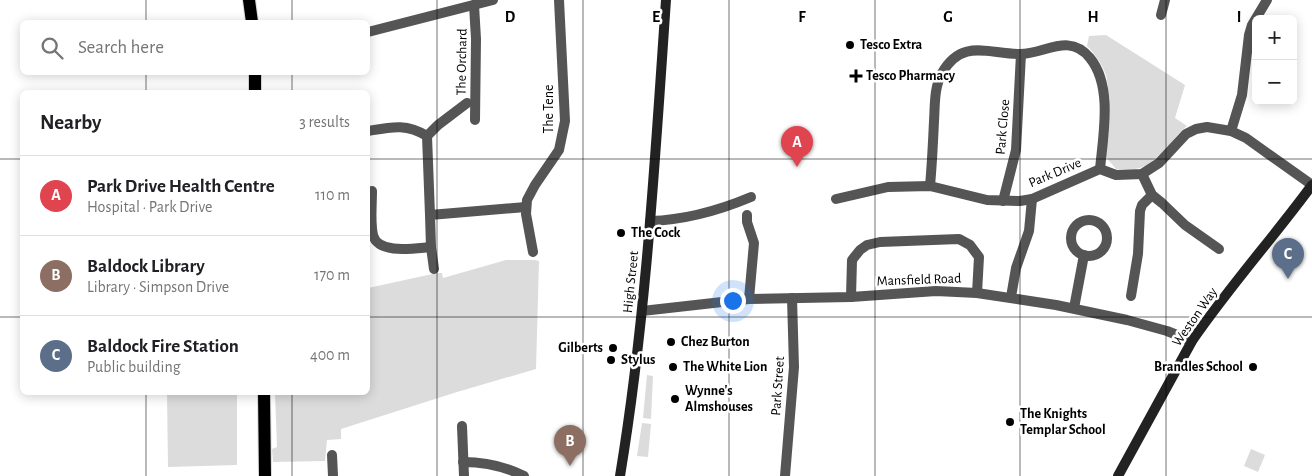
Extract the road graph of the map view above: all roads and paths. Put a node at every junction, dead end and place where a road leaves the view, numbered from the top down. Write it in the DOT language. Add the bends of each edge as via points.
graph roads {
  1 [pos="249,0"];
  2 [pos="558,0"];
  3 [pos="666,0"];
  4 [pos="1165,0"];
  5 [pos="1267,0"];
  6 [pos="483,2"];
  7 [pos="1161,15"];
  8 [pos="252,20"];
  9 [pos="370,31"];
  10 [pos="1021,54"];
  11 [pos="255,75"];
  12 [pos="255,90"];
  13 [pos="466,103"];
  14 [pos="475,120"];
  15 [pos="370,131"];
  16 [pos="1231,131"];
  17 [pos="427,136"];
  18 [pos="1100,169"];
  19 [pos="1142,174"];
  20 [pos="1312,185"];
  21 [pos="930,186"];
  22 [pos="372,191"];
  23 [pos="1152,195"];
  24 [pos="751,197"];
  25 [pos="836,199"];
  26 [pos="1032,199"];
  27 [pos="1003,201"];
  28 [pos="526,207"];
  29 [pos="430,215"];
  30 [pos="746,215"];
  31 [pos="650,221"];
  32 [pos="431,247"];
  33 [pos="1219,249"];
  34 [pos="533,252"];
  35 [pos="1084,255"];
  36 [pos="434,269"];
  37 [pos="977,293"];
  38 [pos="1131,296"];
  39 [pos="851,297"];
  40 [pos="1011,297"];
  41 [pos="792,298"];
  42 [pos="749,300"];
  43 [pos="1074,308"];
  44 [pos="642,311"];
  45 [pos="1192,341"];
  46 [pos="264,395"];
  47 [pos="462,426"];
  48 [pos="332,455"];
  49 [pos="463,462"];
  50 [pos="265,476"];
  51 [pos="333,476"];
  52 [pos="464,476"];
  53 [pos="524,476"];
  54 [pos="620,476"];
  55 [pos="785,476"];
  56 [pos="1118,476"];
  1 -- 8 [label="main road"];
  2 -- 28 [label="street, The Tene" via="564,132 559,150 532,189"];
  3 -- 31 [label="main road, High Street"];
  4 -- 7 [label="street"];
  5 -- 16 [label="street" via="1252,24 1242,95"];
  6 -- 9 [label="street"];
  6 -- 14 [label="street, The Orchard" via="476,39"];
  10 -- 18 [label="street" via="1064,45 1080,49 1092,60 1102,79 1104,106"];
  10 -- 21 [label="street" via="973,50 958,55 948,64 936,90"];
  10 -- 27 [label="street, Park Close" via="1016,150"];
  11 -- 12 [label="main road"];
  13 -- 17 [label="street"];
  15 -- 17 [label="street" via="403,127"];
  16 -- 19 [label="street" via="1207,127 1191,131 1159,163"];
  16 -- 20 [label="street"];
  17 -- 29 [label="street"];
  18 -- 19 [label="street, Park Drive" via="1116,175"];
  18 -- 26 [label="street, Park Drive"];
  19 -- 23 [label="street"];
  20 -- 45 [label="main road, Weston Way"];
  21 -- 25 [label="street, Park Drive" via="888,187"];
  21 -- 27 [label="street, Park Drive"];
  22 -- 32 [label="street" via="373,235 377,243 388,248"];
  23 -- 33 [label="street" via="1184,225"];
  23 -- 38 [label="street" via="1140,211 1138,254"];
  24 -- 31 [label="street" via="695,214"];
  26 -- 27 [label="street, Park Drive"];
  26 -- 40 [label="street" via="1029,231 1019,256"];
  28 -- 29 [label="street"];
  28 -- 34 [label="street"];
  29 -- 32 [label="street"];
  30 -- 42 [label="street" via="754,243"];
  31 -- 44 [label="main road, High Street"];
  32 -- 36 [label="street"];
  35 -- 43 [label="street"];
  37 -- 39 [label="street, Mansfield Road" via="936,291"];
  37 -- 39 [label="street" via="979,257 965,242 951,238 867,245 852,260"];
  37 -- 40 [label="street, Mansfield Road"];
  39 -- 41 [label="street, Mansfield Road"];
  40 -- 43 [label="street, Mansfield Road"];
  41 -- 42 [label="street, Mansfield Road"];
  41 -- 55 [label="street, Park Street" via="794,358"];
  42 -- 44 [label="street, Mansfield Road"];
  43 -- 45 [label="street, Mansfield Road" via="1167,331"];
  44 -- 54 [label="main road, High Street"];
  45 -- 56 [label="main road, Weston Way"];
  46 -- 50 [label="main road"];
  47 -- 49 [label="street"];
  48 -- 51 [label="street"];
  49 -- 52 [label="street"];
  49 -- 53 [label="street" via="497,465"];
}
